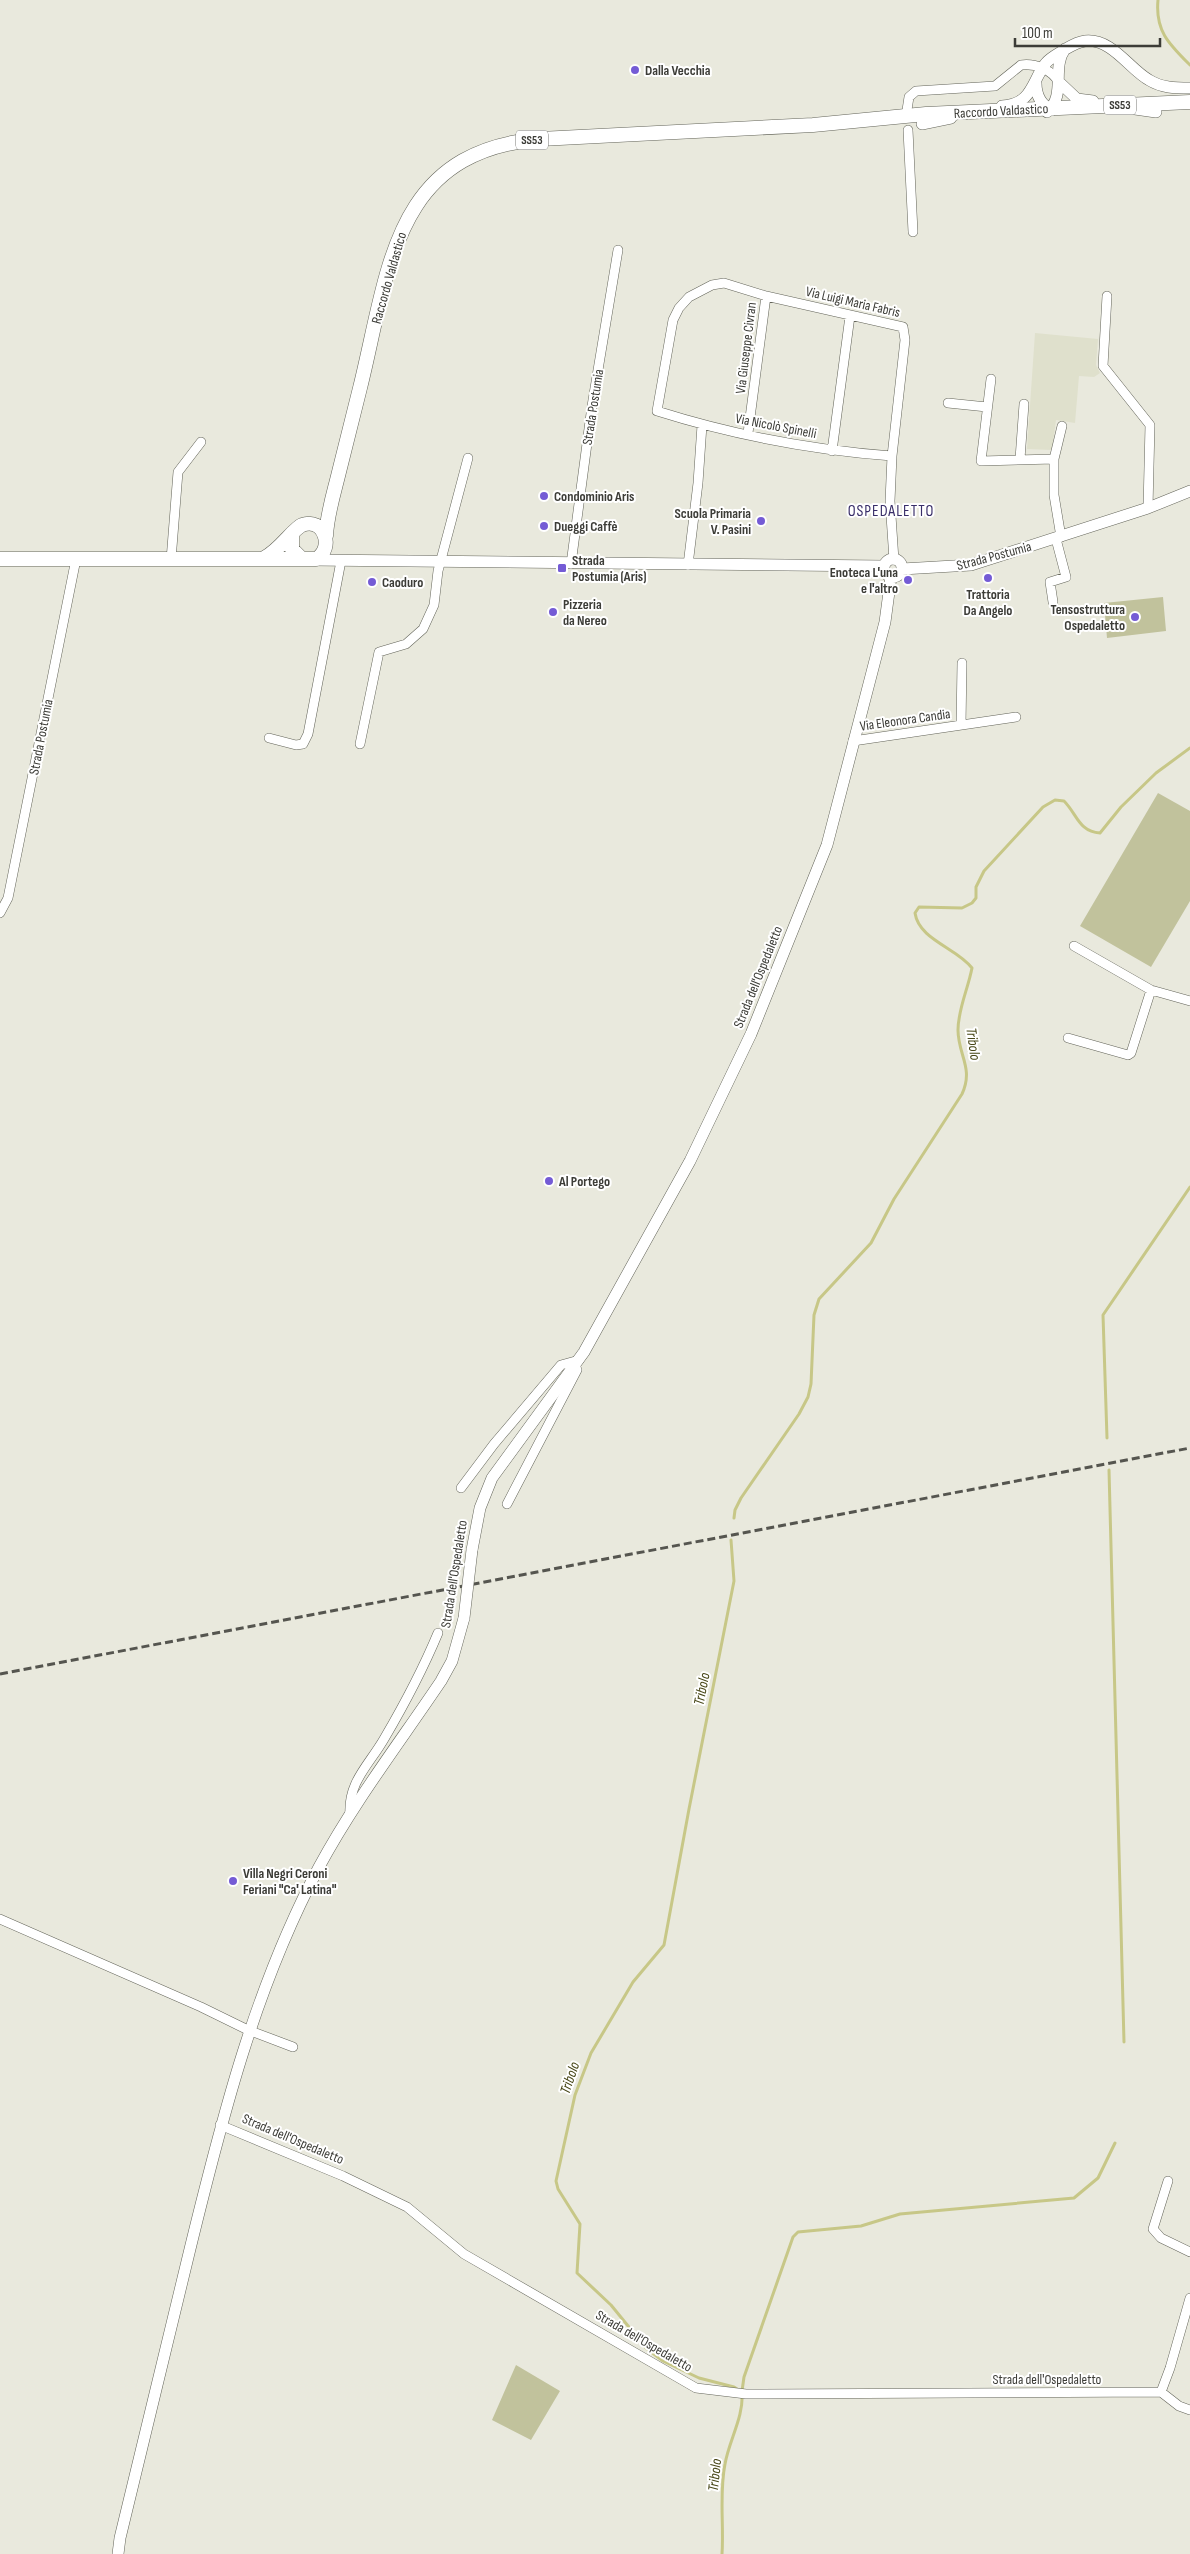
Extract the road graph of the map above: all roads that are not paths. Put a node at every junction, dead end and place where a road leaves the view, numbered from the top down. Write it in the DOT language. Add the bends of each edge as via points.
graph roads {
  1 [pos="1065,50"];
  2 [pos="1042,69"];
  3 [pos="1036,83"];
  4 [pos="1060,83"];
  5 [pos="1190,88"];
  6 [pos="1190,101"];
  7 [pos="1050,109"];
  8 [pos="907,110"];
  9 [pos="1190,110"];
  10 [pos="1156,112"];
  11 [pos="924,119"];
  12 [pos="908,130"];
  13 [pos="913,232"];
  14 [pos="618,250"];
  15 [pos="766,296"];
  16 [pos="1107,296"];
  17 [pos="850,316"];
  18 [pos="991,379"];
  19 [pos="948,403"];
  20 [pos="1024,404"];
  21 [pos="987,407"];
  22 [pos="657,411"];
  23 [pos="702,425"];
  24 [pos="1062,426"];
  25 [pos="748,433"];
  26 [pos="201,442"];
  27 [pos="832,451"];
  28 [pos="892,456"];
  29 [pos="468,458"];
  30 [pos="1020,459"];
  31 [pos="1054,459"];
  32 [pos="1190,491"];
  33 [pos="332,499"];
  34 [pos="1148,508"];
  35 [pos="307,524"];
  36 [pos="292,535"];
  37 [pos="1059,538"];
  38 [pos="326,540"];
  39 [pos="0,559"];
  40 [pos="261,559"];
  41 [pos="76,560"];
  42 [pos="171,560"];
  43 [pos="307,560"];
  44 [pos="344,560"];
  45 [pos="440,563"];
  46 [pos="889,563"];
  47 [pos="570,564"];
  48 [pos="688,565"];
  49 [pos="902,570"];
  50 [pos="891,577"];
  51 [pos="1053,602"];
  52 [pos="962,662"];
  53 [pos="1016,717"];
  54 [pos="961,725"];
  55 [pos="269,738"];
  56 [pos="853,741"];
  57 [pos="360,744"];
  58 [pos="0,913"];
  59 [pos="1074,946"];
  60 [pos="1151,990"];
  61 [pos="1190,1001"];
  62 [pos="1068,1038"];
  63 [pos="577,1362"];
  64 [pos="461,1488"];
  65 [pos="507,1504"];
  66 [pos="438,1633"];
  67 [pos="350,1814"];
  68 [pos="0,1919"];
  69 [pos="248,2030"];
  70 [pos="293,2047"];
  71 [pos="220,2125"];
  72 [pos="1168,2181"];
  73 [pos="1190,2252"];
  74 [pos="1190,2298"];
  75 [pos="1161,2392"];
  76 [pos="1190,2410"];
  77 [pos="118,2554"];
  1 -- 2 [label="street"];
  1 -- 4 [label="street" via="1059,62"];
  1 -- 5 [label="street" via="1084,41 1100,43 1151,81 1170,88"];
  2 -- 3 [label="street"];
  2 -- 4 [label="street" via="1053,73"];
  2 -- 8 [label="street" via="1019,65 1004,82 995,86 918,90 909,97"];
  3 -- 7 [label="street" via="1039,97"];
  3 -- 11 [label="street" via="1014,105 952,109"];
  4 -- 6 [label="street" via="1071,95 1084,101"];
  4 -- 7 [label="street"];
  6 -- 7 [label="main road, Raccordo Valdastico / SS53"];
  7 -- 10 [label="street" via="1060,113 1132,109"];
  7 -- 11 [label="main road, Raccordo Valdastico / SS53"];
  9 -- 10 [label="main road, Raccordo Valdastico"];
  10 -- 11 [label="main road, Raccordo Valdastico"];
  11 -- 33 [label="main road, Raccordo Valdastico / SS53" via="523,141 480,151 448,170 418,200 397,243"];
  12 -- 13 [label="street"];
  14 -- 47 [label="street, Strada Postumia"];
  15 -- 17 [label="street, Via Luigi Maria Fabris"];
  15 -- 22 [label="street, Via Luigi Maria Fabris" via="724,283 712,285 689,297 673,320"];
  15 -- 25 [label="street, Via Giuseppe Civran"];
  16 -- 34 [label="street" via="1103,366 1150,425"];
  17 -- 27 [label="street"];
  17 -- 28 [label="street, Via Luigi Maria Fabris" via="901,326 905,331"];
  18 -- 21 [label="street"];
  19 -- 21 [label="street"];
  20 -- 30 [label="street"];
  21 -- 30 [label="street" via="981,460"];
  22 -- 23 [label="street, Via Nicolò Spinelli"];
  23 -- 25 [label="street, Via Nicolò Spinelli"];
  23 -- 48 [label="street"];
  24 -- 31 [label="street"];
  25 -- 27 [label="street, Via Nicolò Spinelli"];
  26 -- 42 [label="street" via="178,472"];
  27 -- 28 [label="street, Via Nicolò Spinelli"];
  28 -- 46 [label="street, Via Luigi Maria Fabris"];
  29 -- 45 [label="street"];
  30 -- 31 [label="street"];
  31 -- 37 [label="street"];
  32 -- 34 [label="street, Strada Postumia"];
  33 -- 35 [label="main road, Raccordo Valdastico / SS53" via="324,511"];
  33 -- 38 [label="main road, Raccordo Valdastico / SS53"];
  34 -- 37 [label="street, Strada Postumia"];
  35 -- 36 [label="main road" via="298,527"];
  35 -- 38 [label="main road" via="320,528"];
  36 -- 40 [label="main road" via="276,551"];
  36 -- 43 [label="main road" via="292,549"];
  37 -- 49 [label="street, Strada Postumia" via="971,565"];
  37 -- 51 [label="street" via="1066,577 1050,582"];
  38 -- 43 [label="main road" via="323,553"];
  38 -- 44 [label="street"];
  39 -- 41 [label="main road"];
  40 -- 42 [label="main road"];
  40 -- 43 [label="main road"];
  41 -- 42 [label="main road"];
  41 -- 58 [label="street, Strada Postumia" via="8,898"];
  43 -- 44 [label="street"];
  44 -- 45 [label="street"];
  44 -- 55 [label="street" via="308,734 303,744 296,745"];
  45 -- 47 [label="street"];
  45 -- 57 [label="street" via="434,605 423,629 406,644 380,652"];
  46 -- 48 [label="street"];
  46 -- 49 [label="street" via="899,562"];
  46 -- 50 [label="street" via="884,572"];
  47 -- 48 [label="street"];
  49 -- 50 [label="street, Strada Postumia" via="899,575"];
  50 -- 56 [label="street, Strada dell'Ospedaletto" via="885,622"];
  52 -- 54 [label="street, Via Eleonora Candia"];
  53 -- 54 [label="street, Via Eleonora Candia"];
  54 -- 56 [label="street, Via Eleonora Candia"];
  56 -- 63 [label="street, Strada dell'Ospedaletto" via="827,845 751,1034 690,1161"];
  59 -- 60 [label="street"];
  60 -- 61 [label="street"];
  60 -- 62 [label="street" via="1128,1055"];
  63 -- 64 [label="street" via="561,1365"];
  63 -- 65 [label="street, Strada dell'Ospedaletto" via="577,1370"];
  63 -- 67 [label="street, Strada dell'Ospedaletto, bridge" via="492,1478 480,1508 464,1618 452,1661"];
  66 -- 67 [label="street, Strada dell'Ospedaletto" via="384,1739 354,1787 349,1798"];
  67 -- 69 [label="street, Strada dell'Ospedaletto" via="290,1928"];
  68 -- 69 [label="street" via="201,2006"];
  69 -- 70 [label="street"];
  69 -- 71 [label="street, Strada dell'Ospedaletto"];
  71 -- 75 [label="street, Strada dell'Ospedaletto" via="343,2176 407,2207 464,2254 696,2388 746,2394"];
  71 -- 77 [label="street, Strada dell'Ospedaletto"];
  72 -- 73 [label="street" via="1152,2229 1161,2238"];
  74 -- 75 [label="street"];
  75 -- 76 [label="street"];
}
